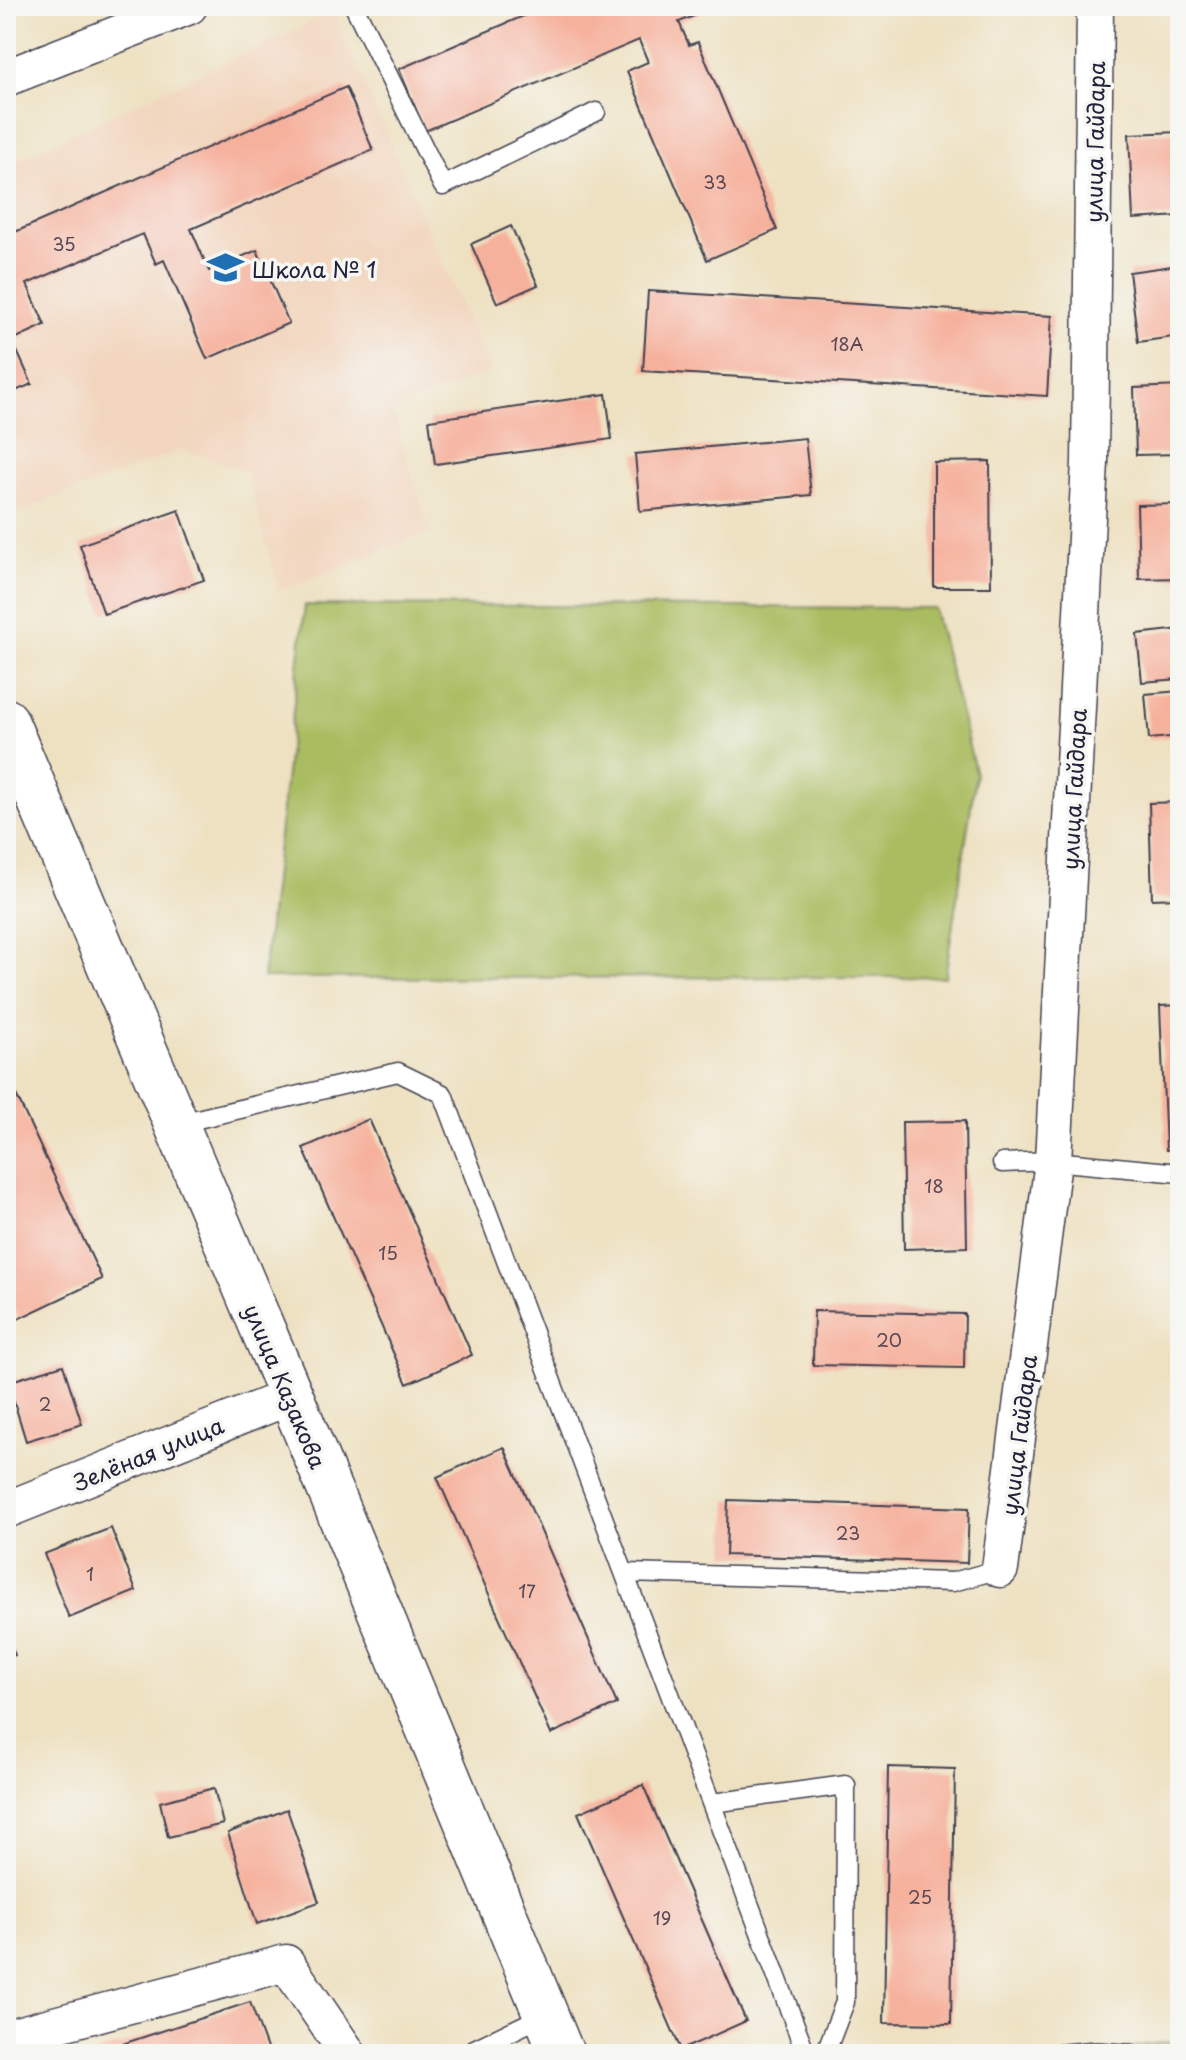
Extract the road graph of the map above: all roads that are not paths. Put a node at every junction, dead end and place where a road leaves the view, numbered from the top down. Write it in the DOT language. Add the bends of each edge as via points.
graph roads {
  1 [pos="189,6"];
  2 [pos="354,6"];
  3 [pos="1103,8"];
  4 [pos="6,78"];
  5 [pos="596,112"];
  6 [pos="6,721"];
  7 [pos="176,1124"];
  8 [pos="1053,1161"];
  9 [pos="1002,1163"];
  10 [pos="1180,1173"];
  11 [pos="291,1396"];
  12 [pos="6,1510"];
  13 [pos="1000,1569"];
  14 [pos="625,1573"];
  15 [pos="712,1803"];
  16 [pos="545,2015"];
  17 [pos="6,2038"];
  18 [pos="348,2054"];
  19 [pos="464,2054"];
  20 [pos="562,2054"];
  21 [pos="806,2054"];
  22 [pos="825,2054"];
  23 [pos="1058,2054"];
  24 [pos="1132,2054"];
  1 -- 4 [label="street"];
  2 -- 5 [label="lane" via="443,186"];
  3 -- 8 [label="street, улица Гайдара" via="1090,462"];
  6 -- 7 [label="main road, улица Казакова"];
  7 -- 11 [label="main road, улица Казакова"];
  7 -- 14 [label="lane" via="398,1072 443,1094"];
  8 -- 9 [label="lane"];
  8 -- 10 [label="lane"];
  8 -- 13 [label="street, улица Гайдара"];
  11 -- 12 [label="street, Зелёная улица"];
  11 -- 16 [label="main road, улица Казакова"];
  13 -- 14 [label="lane" via="953,1582"];
  14 -- 15 [label="lane"];
  15 -- 21 [label="lane"];
  15 -- 22 [label="lane" via="846,1785 845,2002"];
  16 -- 19 [label="lane"];
  16 -- 20 [label="main road, улица Казакова"];
  17 -- 18 [label="street" via="286,1963"];
  23 -- 24 [label="lane"];
}
